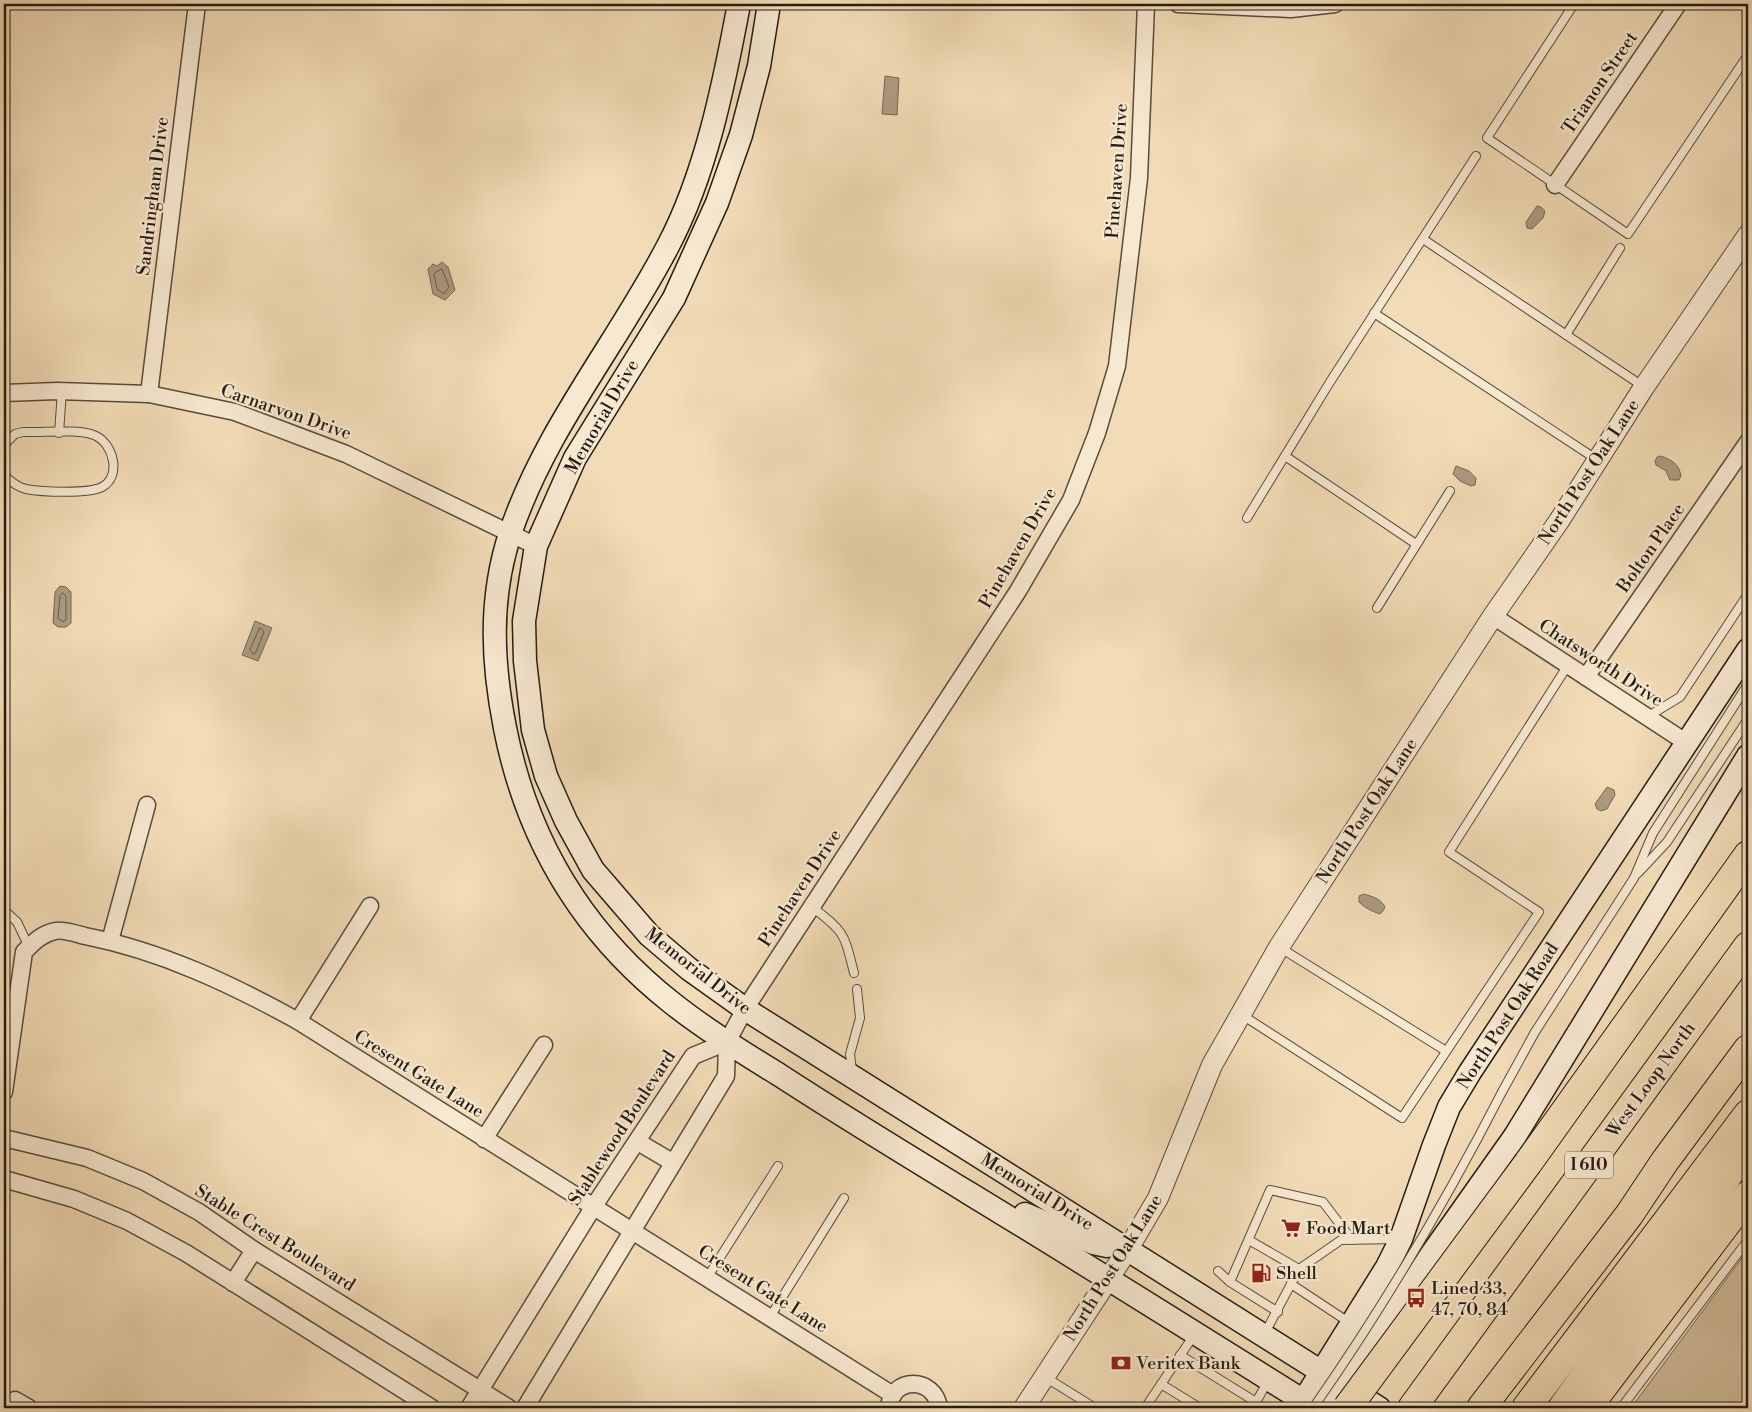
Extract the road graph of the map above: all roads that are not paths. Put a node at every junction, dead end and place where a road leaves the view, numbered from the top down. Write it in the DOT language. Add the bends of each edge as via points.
graph roads {
  1 [pos="197,4"];
  2 [pos="739,4"];
  3 [pos="769,4"];
  4 [pos="1146,4"];
  5 [pos="1178,4"];
  6 [pos="1335,4"];
  7 [pos="1574,4"];
  8 [pos="1678,4"];
  9 [pos="1748,55"];
  10 [pos="1476,156"];
  11 [pos="1555,185"];
  12 [pos="691,193"];
  13 [pos="717,203"];
  14 [pos="1748,234"];
  15 [pos="1423,240"];
  16 [pos="1620,248"];
  17 [pos="1374,313"];
  18 [pos="1566,335"];
  19 [pos="1644,387"];
  20 [pos="62,391"];
  21 [pos="4,393"];
  22 [pos="149,394"];
  23 [pos="60,433"];
  24 [pos="1748,442"];
  25 [pos="4,445"];
  26 [pos="1285,456"];
  27 [pos="1596,459"];
  28 [pos="4,475"];
  29 [pos="1450,491"];
  30 [pos="1247,518"];
  31 [pos="510,533"];
  32 [pos="1416,544"];
  33 [pos="536,546"];
  34 [pos="1748,594"];
  35 [pos="1377,608"];
  36 [pos="1494,616"];
  37 [pos="1748,650"];
  38 [pos="1568,665"];
  39 [pos="1586,677"];
  40 [pos="1748,684"];
  41 [pos="1647,717"];
  42 [pos="1748,719"];
  43 [pos="1687,743"];
  44 [pos="1748,756"];
  45 [pos="147,805"];
  46 [pos="1748,855"];
  47 [pos="1634,878"];
  48 [pos="370,906"];
  49 [pos="812,907"];
  50 [pos="4,910"];
  51 [pos="110,941"];
  52 [pos="1748,946"];
  53 [pos="29,947"];
  54 [pos="1279,947"];
  55 [pos="854,973"];
  56 [pos="857,989"];
  57 [pos="745,1009"];
  58 [pos="1240,1013"];
  59 [pos="298,1021"];
  60 [pos="727,1042"];
  61 [pos="544,1045"];
  62 [pos="1748,1049"];
  63 [pos="1446,1051"];
  64 [pos="853,1077"];
  65 [pos="4,1092"];
  66 [pos="1748,1114"];
  67 [pos="4,1138"];
  68 [pos="484,1138"];
  69 [pos="638,1142"];
  70 [pos="1748,1147"];
  71 [pos="672,1162"];
  72 [pos="778,1166"];
  73 [pos="4,1179"];
  74 [pos="952,1183"];
  75 [pos="1748,1195"];
  76 [pos="844,1198"];
  77 [pos="594,1206"];
  78 [pos="633,1231"];
  79 [pos="1401,1239"];
  80 [pos="1249,1240"];
  81 [pos="1352,1240"];
  82 [pos="1748,1240"];
  83 [pos="1128,1249"];
  84 [pos="254,1250"];
  85 [pos="1299,1269"];
  86 [pos="1218,1271"];
  87 [pos="707,1278"];
  88 [pos="1108,1278"];
  89 [pos="1230,1282"];
  90 [pos="233,1283"];
  91 [pos="1291,1284"];
  92 [pos="1278,1312"];
  93 [pos="770,1317"];
  94 [pos="1352,1324"];
  95 [pos="1195,1333"];
  96 [pos="1264,1335"];
  97 [pos="1180,1355"];
  98 [pos="1322,1373"];
  99 [pos="1045,1377"];
  100 [pos="1269,1379"];
  101 [pos="1161,1384"];
  102 [pos="481,1390"];
  103 [pos="1346,1398"];
  104 [pos="1533,1399"];
  105 [pos="891,1402"];
  106 [pos="1258,1405"];
  107 [pos="1308,1406"];
  108 [pos="1571,1407"];
  109 [pos="432,1408"];
  110 [pos="469,1408"];
  111 [pos="508,1408"];
  112 [pos="525,1408"];
  113 [pos="939,1408"];
  114 [pos="1024,1408"];
  115 [pos="1095,1408"];
  116 [pos="1145,1408"];
  117 [pos="1200,1408"];
  118 [pos="1331,1408"];
  119 [pos="1379,1408"];
  120 [pos="1412,1408"];
  121 [pos="1481,1408"];
  122 [pos="1621,1408"];
  1 -- 22 [label="street, Sandringham Drive"];
  2 -- 12 [label="main road, Memorial Drive" via="714,119"];
  3 -- 13 [label="main road, Memorial Drive" via="759,66 741,135"];
  4 -- 49 [label="street, Pinehaven Drive" via="1138,188 1117,366 1097,433 1071,500 1018,591"];
  5 -- 6 [label="street" via="1291,9"];
  7 -- 11 [label="lane" via="1487,138"];
  8 -- 11 [label="street, Trianon Street"];
  9 -- 11 [label="lane" via="1628,234"];
  10 -- 15 [label="lane"];
  12 -- 13 [label="main road"];
  12 -- 31 [label="main road, Memorial Drive" via="669,245 550,442 527,487"];
  13 -- 33 [label="main road, Memorial Drive" via="674,298 575,458"];
  14 -- 19 [label="street, North Post Oak Lane"];
  15 -- 17 [label="lane"];
  15 -- 18 [label="lane"];
  16 -- 18 [label="lane"];
  17 -- 26 [label="lane"];
  17 -- 27 [label="lane"];
  18 -- 19 [label="lane"];
  19 -- 27 [label="street, North Post Oak Lane"];
  20 -- 21 [label="street, Carnarvon Drive"];
  20 -- 22 [label="street, Carnarvon Drive"];
  20 -- 23 [label="lane"];
  22 -- 31 [label="street, Carnarvon Drive" via="235,412 346,454"];
  23 -- 25 [label="lane" via="23,432 15,434"];
  23 -- 28 [label="lane" via="84,433 104,442 113,458 109,481 102,487 86,490 33,490 16,485"];
  24 -- 39 [label="street, Bolton Place"];
  26 -- 30 [label="lane"];
  26 -- 32 [label="lane"];
  27 -- 36 [label="street, North Post Oak Lane" via="1559,521"];
  29 -- 32 [label="lane"];
  31 -- 33 [label="street, Carnarvon Drive"];
  31 -- 60 [label="main road, Memorial Drive" via="498,576 494,613 498,691 511,759 527,809 574,901 608,943 673,1005"];
  32 -- 35 [label="lane"];
  33 -- 57 [label="main road, Memorial Drive" via="524,621 525,661 533,730 546,776 566,821 593,870 649,935 689,969"];
  34 -- 41 [label="lane" via="1680,696"];
  36 -- 38 [label="street, Chatsworth Drive"];
  36 -- 54 [label="street, North Post Oak Lane"];
  37 -- 43 [label="main road, North Post Oak Road"];
  38 -- 39 [label="street, Chatsworth Drive"];
  38 -- 63 [label="lane" via="1449,852 1540,912"];
  39 -- 41 [label="street, Chatsworth Drive"];
  40 -- 47 [label="lane" via="1653,833"];
  41 -- 43 [label="street, Chatsworth Drive"];
  42 -- 47 [label="lane" via="1667,842"];
  43 -- 79 [label="main road, North Post Oak Road" via="1454,1100 1434,1145"];
  44 -- 103 [label="main road" via="1515,1136 1428,1259"];
  45 -- 51 [label="street"];
  46 -- 103 [label="highway, bridge" via="1528,1163"];
  47 -- 107 [label="lane, bridge" via="1535,1032 1452,1188 1341,1368"];
  48 -- 59 [label="street"];
  49 -- 55 [label="lane" via="838,926 846,940"];
  49 -- 57 [label="street, Pinehaven Drive"];
  50 -- 53 [label="lane" via="17,922"];
  51 -- 53 [label="street, Cresent Gate Lane" via="56,930 36,939"];
  51 -- 59 [label="street, Cresent Gate Lane" via="242,990"];
  52 -- 120 [label="highway, West Loop North / I 610"];
  53 -- 65 [label="street" via="24,952"];
  54 -- 58 [label="street, North Post Oak Lane"];
  54 -- 63 [label="lane"];
  56 -- 64 [label="lane" via="860,1018 850,1054"];
  57 -- 60 [label="street, Pinehaven Drive"];
  57 -- 64 [label="main road, Memorial Drive"];
  58 -- 63 [label="lane" via="1402,1118"];
  58 -- 83 [label="street, North Post Oak Lane" via="1212,1065 1158,1198"];
  59 -- 68 [label="street, Cresent Gate Lane"];
  60 -- 69 [label="street, Stablewood Boulevard" via="694,1056"];
  60 -- 71 [label="street" via="726,1076"];
  60 -- 74 [label="main road, Memorial Drive"];
  61 -- 68 [label="street"];
  62 -- 121 [label="highway" via="1665,1161 1630,1215"];
  64 -- 83 [label="main road, Memorial Drive"];
  66 -- 104 [label="highway"];
  67 -- 84 [label="street, Stable Crest Boulevard" via="87,1158 143,1181 199,1212"];
  68 -- 77 [label="street, Cresent Gate Lane"];
  69 -- 71 [label="street"];
  69 -- 77 [label="street, Stablewood Boulevard"];
  70 -- 108 [label="highway"];
  71 -- 78 [label="street"];
  72 -- 87 [label="lane"];
  73 -- 90 [label="street" via="74,1199 128,1221"];
  74 -- 83 [label="main road" via="1093,1243"];
  74 -- 88 [label="main road, Memorial Drive"];
  75 -- 108 [label="highway"];
  76 -- 93 [label="lane"];
  77 -- 78 [label="street, Cresent Gate Lane"];
  77 -- 102 [label="street, Stablewood Boulevard"];
  78 -- 87 [label="street, Cresent Gate Lane"];
  78 -- 112 [label="street"];
  79 -- 81 [label="lane"];
  79 -- 94 [label="main road, North Post Oak Road"];
  80 -- 81 [label="lane" via="1270,1190 1322,1202"];
  80 -- 85 [label="lane"];
  80 -- 89 [label="lane"];
  81 -- 85 [label="lane" via="1341,1240"];
  82 -- 122 [label="lane"];
  83 -- 88 [label="street, North Post Oak Lane"];
  83 -- 96 [label="main road, Memorial Drive"];
  84 -- 90 [label="street"];
  84 -- 102 [label="street, Stable Crest Boulevard"];
  85 -- 91 [label="lane"];
  86 -- 89 [label="lane"];
  87 -- 93 [label="street, Cresent Gate Lane"];
  88 -- 95 [label="main road, Memorial Drive"];
  88 -- 99 [label="street, North Post Oak Lane"];
  89 -- 92 [label="lane"];
  90 -- 109 [label="street"];
  91 -- 92 [label="lane"];
  91 -- 94 [label="lane"];
  92 -- 96 [label="lane"];
  93 -- 105 [label="street, Cresent Gate Lane"];
  94 -- 98 [label="main road, North Post Oak Road"];
  95 -- 97 [label="lane"];
  95 -- 100 [label="main road, Memorial Drive"];
  96 -- 98 [label="main road, Memorial Drive"];
  97 -- 101 [label="lane"];
  97 -- 106 [label="lane"];
  98 -- 103 [label="main road, Memorial Drive"];
  98 -- 107 [label="main road, North Post Oak Road"];
  99 -- 114 [label="street, North Post Oak Lane"];
  99 -- 115 [label="lane"];
  100 -- 106 [label="lane"];
  100 -- 107 [label="main road, Memorial Drive"];
  101 -- 116 [label="lane"];
  101 -- 117 [label="lane"];
  102 -- 110 [label="street, Stablewood Boulevard"];
  102 -- 111 [label="street, Stable Crest Boulevard"];
  103 -- 118 [label="main road"];
  103 -- 119 [label="main road, Memorial Drive"];
  105 -- 113 [label="street, Cresent Gate Lane" via="906,1385 922,1385 935,1394"];
}
